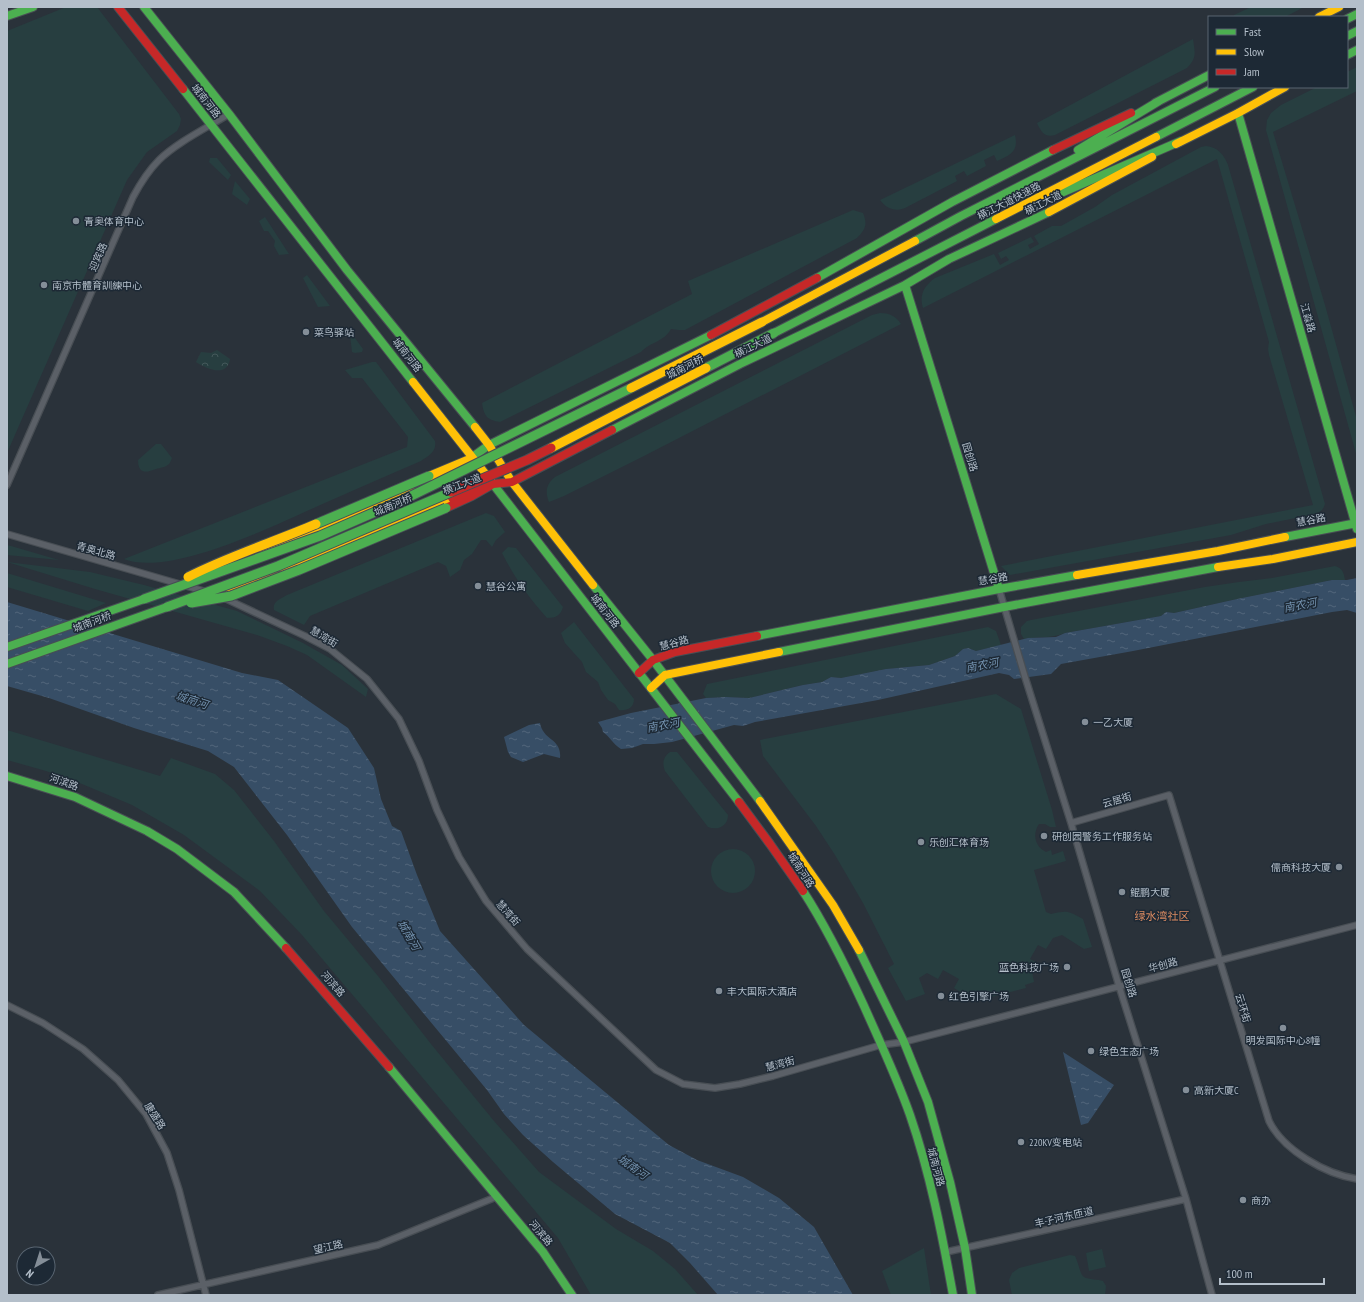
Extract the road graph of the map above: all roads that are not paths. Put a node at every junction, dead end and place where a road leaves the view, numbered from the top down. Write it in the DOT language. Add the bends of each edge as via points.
graph roads {
  1 [pos="32,7"];
  2 [pos="118,7"];
  3 [pos="144,7"];
  4 [pos="1339,7"];
  5 [pos="1357,14"];
  6 [pos="7,16"];
  7 [pos="1321,16"];
  8 [pos="1348,18"];
  9 [pos="1357,31"];
  10 [pos="1348,36"];
  11 [pos="1357,50"];
  12 [pos="1348,54"];
  13 [pos="1208,76"];
  14 [pos="1213,88"];
  15 [pos="1251,88"];
  16 [pos="1283,88"];
  17 [pos="1158,101"];
  18 [pos="1238,113"];
  19 [pos="229,114"];
  20 [pos="211,125"];
  21 [pos="1181,141"];
  22 [pos="961,216"];
  23 [pos="977,229"];
  24 [pos="906,285"];
  25 [pos="762,322"];
  26 [pos="774,333"];
  27 [pos="489,445"];
  28 [pos="472,458"];
  29 [pos="512,482"];
  30 [pos="493,484"];
  31 [pos="7,485"];
  32 [pos="1356,525"];
  33 [pos="7,534"];
  34 [pos="1357,542"];
  35 [pos="181,583"];
  36 [pos="999,589"];
  37 [pos="217,595"];
  38 [pos="144,599"];
  39 [pos="167,607"];
  40 [pos="1004,607"];
  41 [pos="7,647"];
  42 [pos="653,660"];
  43 [pos="7,664"];
  44 [pos="639,673"];
  45 [pos="665,675"];
  46 [pos="651,688"];
  47 [pos="7,776"];
  48 [pos="1169,795"];
  49 [pos="1071,823"];
  50 [pos="1357,925"];
  51 [pos="1218,960"];
  52 [pos="1119,986"];
  53 [pos="7,1005"];
  54 [pos="904,1042"];
  55 [pos="881,1045"];
  56 [pos="1357,1179"];
  57 [pos="496,1196"];
  58 [pos="1186,1199"];
  59 [pos="965,1248"];
  60 [pos="946,1252"];
  61 [pos="203,1284"];
  62 [pos="158,1295"];
  63 [pos="206,1295"];
  64 [pos="572,1295"];
  65 [pos="953,1295"];
  66 [pos="972,1295"];
  67 [pos="1212,1295"];
  1 -- 6 [label="main road"];
  2 -- 20 [label="main road, 城南河路"];
  3 -- 19 [label="main road, 城南河路"];
  4 -- 7 [label="main road"];
  5 -- 8 [label="main road"];
  9 -- 10 [label="main road"];
  11 -- 12 [label="main road"];
  13 -- 17 [label="main road, 横江大道"];
  14 -- 22 [label="main road, 横江大道快速路"];
  15 -- 23 [label="main road, 横江大道快速路"];
  16 -- 18 [label="main road, 横江大道"];
  17 -- 22 [label="main road" via="1090,144"];
  17 -- 27 [label="main road, 横江大道" via="1071,141 952,202 722,330"];
  18 -- 21 [label="main road, 横江大道"];
  18 -- 32 [label="main road, 江淼路"];
  19 -- 20 [label="street, 迎宾路"];
  19 -- 27 [label="main road, 城南河路" via="347,270"];
  20 -- 28 [label="main road, 城南河路"];
  20 -- 31 [label="street, 迎宾路" via="160,158 141,182"];
  21 -- 23 [label="main road" via="1022,212"];
  21 -- 24 [label="main road, 横江大道" via="1048,213 949,259"];
  22 -- 25 [label="main road, 横江大道快速路"];
  23 -- 26 [label="main road, 横江大道快速路"];
  24 -- 29 [label="main road, 横江大道" via="740,364"];
  24 -- 36 [label="main road, 园创路"];
  25 -- 38 [label="main road, 城南河桥, bridge" via="405,499 320,536"];
  26 -- 39 [label="main road, 城南河桥, bridge" via="527,460 278,566"];
  27 -- 28 [label="main road, 横江大道"];
  27 -- 29 [label="main road, 城南河路"];
  28 -- 30 [label="main road, 城南河路"];
  28 -- 35 [label="main road, 横江大道" via="432,480 360,512"];
  28 -- 38 [label="main road, bridge" via="212,566"];
  29 -- 30 [label="main road, 横江大道"];
  29 -- 42 [label="main road, 城南河路"];
  30 -- 37 [label="main road, 横江大道" via="468,491 309,560"];
  30 -- 39 [label="main road, bridge" via="407,526 231,596"];
  30 -- 44 [label="main road, 城南河路"];
  32 -- 36 [label="main road, 慧谷路"];
  33 -- 35 [label="street, 青奥北路" via="106,564"];
  34 -- 40 [label="main road"];
  35 -- 37 [label="street, 青奥北路"];
  36 -- 40 [label="street, 园创路"];
  36 -- 42 [label="main road, 慧谷路" via="675,652"];
  37 -- 55 [label="street, 慧湾街" via="330,649 367,679 399,719 459,857 486,901 527,949 656,1070 683,1084 715,1088 773,1076"];
  38 -- 41 [label="main road, 城南河桥"];
  39 -- 43 [label="main road, 城南河桥"];
  40 -- 45 [label="main road"];
  40 -- 49 [label="street, 园创路"];
  42 -- 44 [label="main road, 慧谷路"];
  42 -- 45 [label="main road, 城南河路"];
  44 -- 46 [label="main road, 城南河路"];
  45 -- 46 [label="main road"];
  45 -- 54 [label="main road, 城南河路" via="756,796 833,905 856,945"];
  46 -- 55 [label="main road, 城南河路" via="765,836 812,907 831,938"];
  47 -- 57 [label="main road, 河滨路" via="75,797 147,831 183,853 234,892 374,1049"];
  48 -- 49 [label="street, 云居街"];
  48 -- 51 [label="street, 云环街"];
  49 -- 52 [label="street, 园创路"];
  50 -- 51 [label="street, 华创路"];
  51 -- 52 [label="street, 华创路"];
  51 -- 56 [label="street, 云环街" via="1274,1131 1294,1151 1309,1160 1341,1176"];
  52 -- 54 [label="street, 华创路"];
  52 -- 58 [label="street, 园创路"];
  53 -- 61 [label="street, 康盛路" via="43,1023 83,1049 118,1080 146,1114 167,1153"];
  54 -- 55 [label="street, 慧湾街"];
  54 -- 59 [label="main road, 城南河路" via="928,1102"];
  55 -- 60 [label="main road, 城南河路" via="918,1142"];
  57 -- 61 [label="street, 望江路" via="378,1245"];
  57 -- 64 [label="main road, 河滨路" via="543,1252"];
  58 -- 59 [label="street, 丰子河东匝道"];
  58 -- 67 [label="street, 园创路"];
  59 -- 60 [label="street, 丰子河东匝道"];
  59 -- 66 [label="main road, 城南河路"];
  60 -- 65 [label="main road, 城南河路"];
  61 -- 62 [label="street, 望江路"];
  61 -- 63 [label="street, 康盛路"];
}
